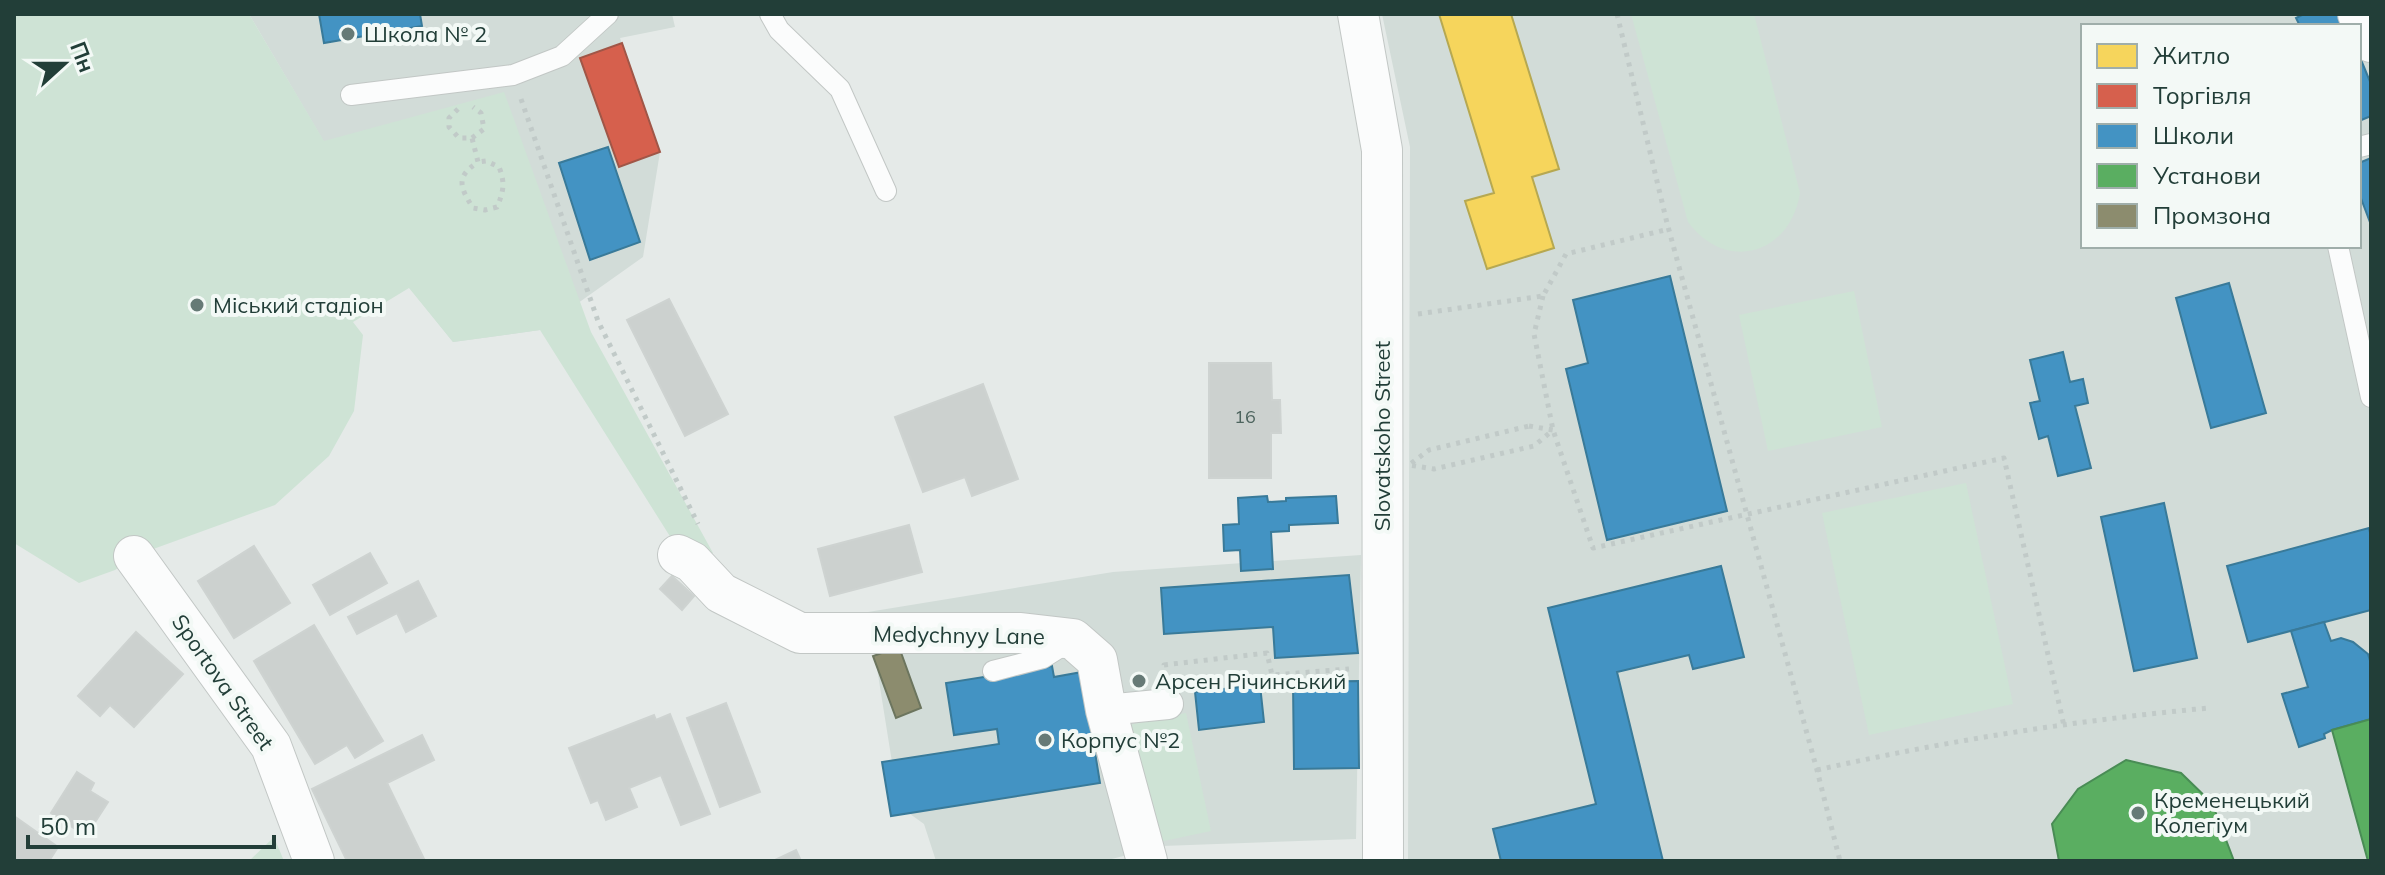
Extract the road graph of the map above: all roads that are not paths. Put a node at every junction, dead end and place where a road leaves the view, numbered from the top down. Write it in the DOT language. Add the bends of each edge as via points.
graph roads {
  1 [pos="608,14"];
  2 [pos="770,14"];
  3 [pos="1358,14"];
  4 [pos="2358,14"];
  5 [pos="2371,42"];
  6 [pos="351,95"];
  7 [pos="886,191"];
  8 [pos="2338,248"];
  9 [pos="2371,397"];
  10 [pos="689,540"];
  11 [pos="134,556"];
  12 [pos="1073,639"];
  13 [pos="993,671"];
  14 [pos="1168,704"];
  15 [pos="1106,710"];
  16 [pos="314,861"];
  17 [pos="1147,861"];
  18 [pos="1383,861"];
  1 -- 6 [label="lane" via="562,56 513,75"];
  2 -- 7 [label="lane" via="779,30 840,89"];
  3 -- 18 [label="street, Slovatskoho Street" via="1382,150"];
  4 -- 5 [label="street"];
  8 -- 9 [label="lane"];
  10 -- 12 [label="street, Medychnyy Lane" via="692,562 721,593 800,633 1021,633"];
  11 -- 16 [label="street, Sportova Street" via="271,746"];
  12 -- 13 [label="lane" via="1043,658"];
  12 -- 15 [label="street, Medychnyy Lane" via="1097,660"];
  14 -- 15 [label="street"];
  15 -- 17 [label="street, Medychnyy Lane"];
}
